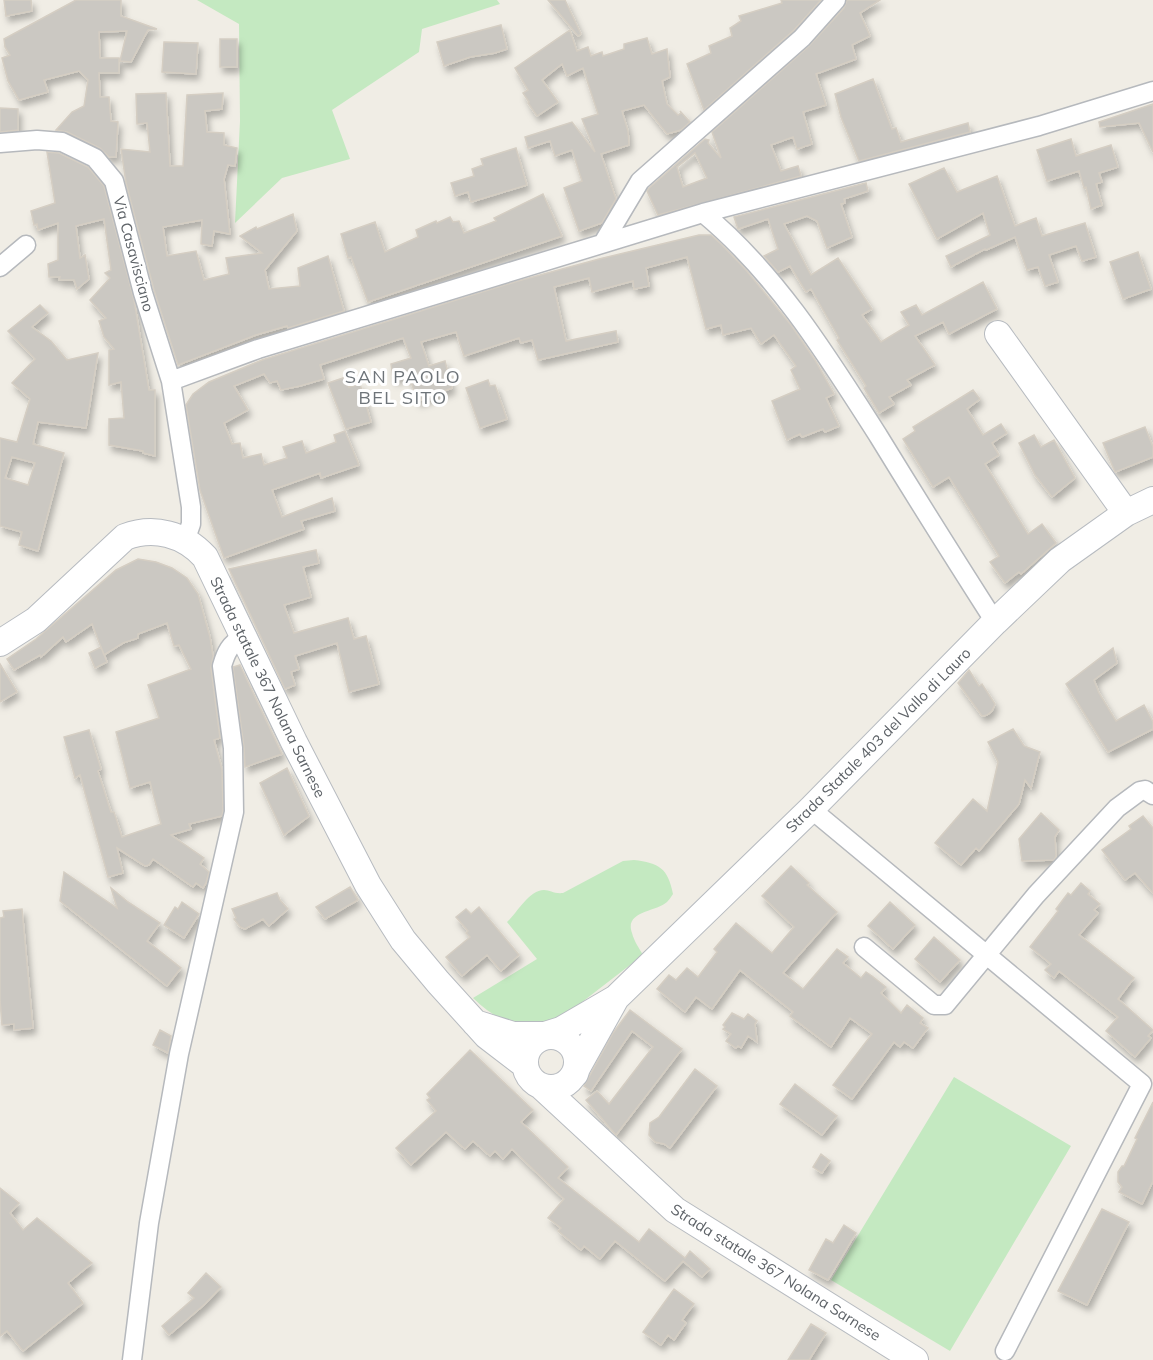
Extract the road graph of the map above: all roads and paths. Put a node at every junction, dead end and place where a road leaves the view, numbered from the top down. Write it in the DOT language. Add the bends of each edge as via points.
graph roads {
  1 [pos="836,0"];
  2 [pos="1153,91"];
  3 [pos="0,143"];
  4 [pos="703,213"];
  5 [pos="603,243"];
  6 [pos="26,245"];
  7 [pos="0,267"];
  8 [pos="998,334"];
  9 [pos="171,381"];
  10 [pos="1153,500"];
  11 [pos="1126,513"];
  12 [pos="185,541"];
  13 [pos="995,622"];
  14 [pos="243,637"];
  15 [pos="0,643"];
  16 [pos="1153,795"];
  17 [pos="811,810"];
  18 [pos="864,947"];
  19 [pos="987,955"];
  20 [pos="616,998"];
  21 [pos="475,1023"];
  22 [pos="545,1035"];
  23 [pos="525,1065"];
  24 [pos="577,1068"];
  25 [pos="541,1086"];
  26 [pos="586,1130"];
  27 [pos="1005,1351"];
  28 [pos="132,1360"];
  29 [pos="915,1360"];
  1 -- 5 [label="street" via="802,38 640,181"];
  2 -- 4 [label="street" via="1039,126"];
  3 -- 9 [label="street, Via Casavisciano" via="62,142 95,158 114,180"];
  4 -- 5 [label="street"];
  4 -- 13 [label="street" via="728,233 774,283 848,389"];
  5 -- 9 [label="street" via="258,349"];
  6 -- 7 [label="street"];
  8 -- 11 [label="main road"];
  9 -- 12 [label="street, Via Casavisciano" via="191,507 192,524"];
  10 -- 11 [label="main road, Strada Statale 403 del Vallo di Lauro"];
  11 -- 13 [label="main road, Strada Statale 403 del Vallo di Lauro" via="1060,560"];
  12 -- 14 [label="main road, Strada statale 367 Nolana Sarnese" via="205,557"];
  12 -- 15 [label="main road, Strada statale 367 Nolana Sarnese" via="153,531 125,537 36,620"];
  13 -- 17 [label="main road, Strada Statale 403 del Vallo di Lauro"];
  14 -- 21 [label="main road, Strada statale 367 Nolana Sarnese" via="368,885 403,940"];
  14 -- 28 [label="street" via="225,653 222,666 233,748 234,812 179,1054 149,1223"];
  16 -- 19 [label="street" via="1140,791 1117,808 1036,895"];
  17 -- 19 [label="street"];
  17 -- 20 [label="main road, Strada Statale 403 del Vallo di Lauro"];
  18 -- 19 [label="street" via="934,1005 941,1006"];
  19 -- 27 [label="street" via="1142,1084"];
  20 -- 22 [label="main road, Strada Statale 403 del Vallo di Lauro"];
  20 -- 24 [label="main road, Strada Statale 403 del Vallo di Lauro"];
  21 -- 22 [label="main road, Strada Statale 403 del Vallo di Lauro" via="513,1035"];
  21 -- 23 [label="main road, Strada statale 367 Nolana Sarnese"];
  22 -- 23 [label="main road" via="527,1050"];
  22 -- 24 [label="main road" via="561,1037 573,1046"];
  23 -- 25 [label="main road" via="530,1078"];
  24 -- 25 [label="main road" via="563,1085"];
  24 -- 26 [label="main road, Strada Statale 403 del Vallo di Lauro" via="573,1088"];
  25 -- 26 [label="main road, Strada statale 367 Nolana Sarnese"];
  26 -- 29 [label="main road, Strada statale 367 Nolana Sarnese" via="675,1210"];
}
